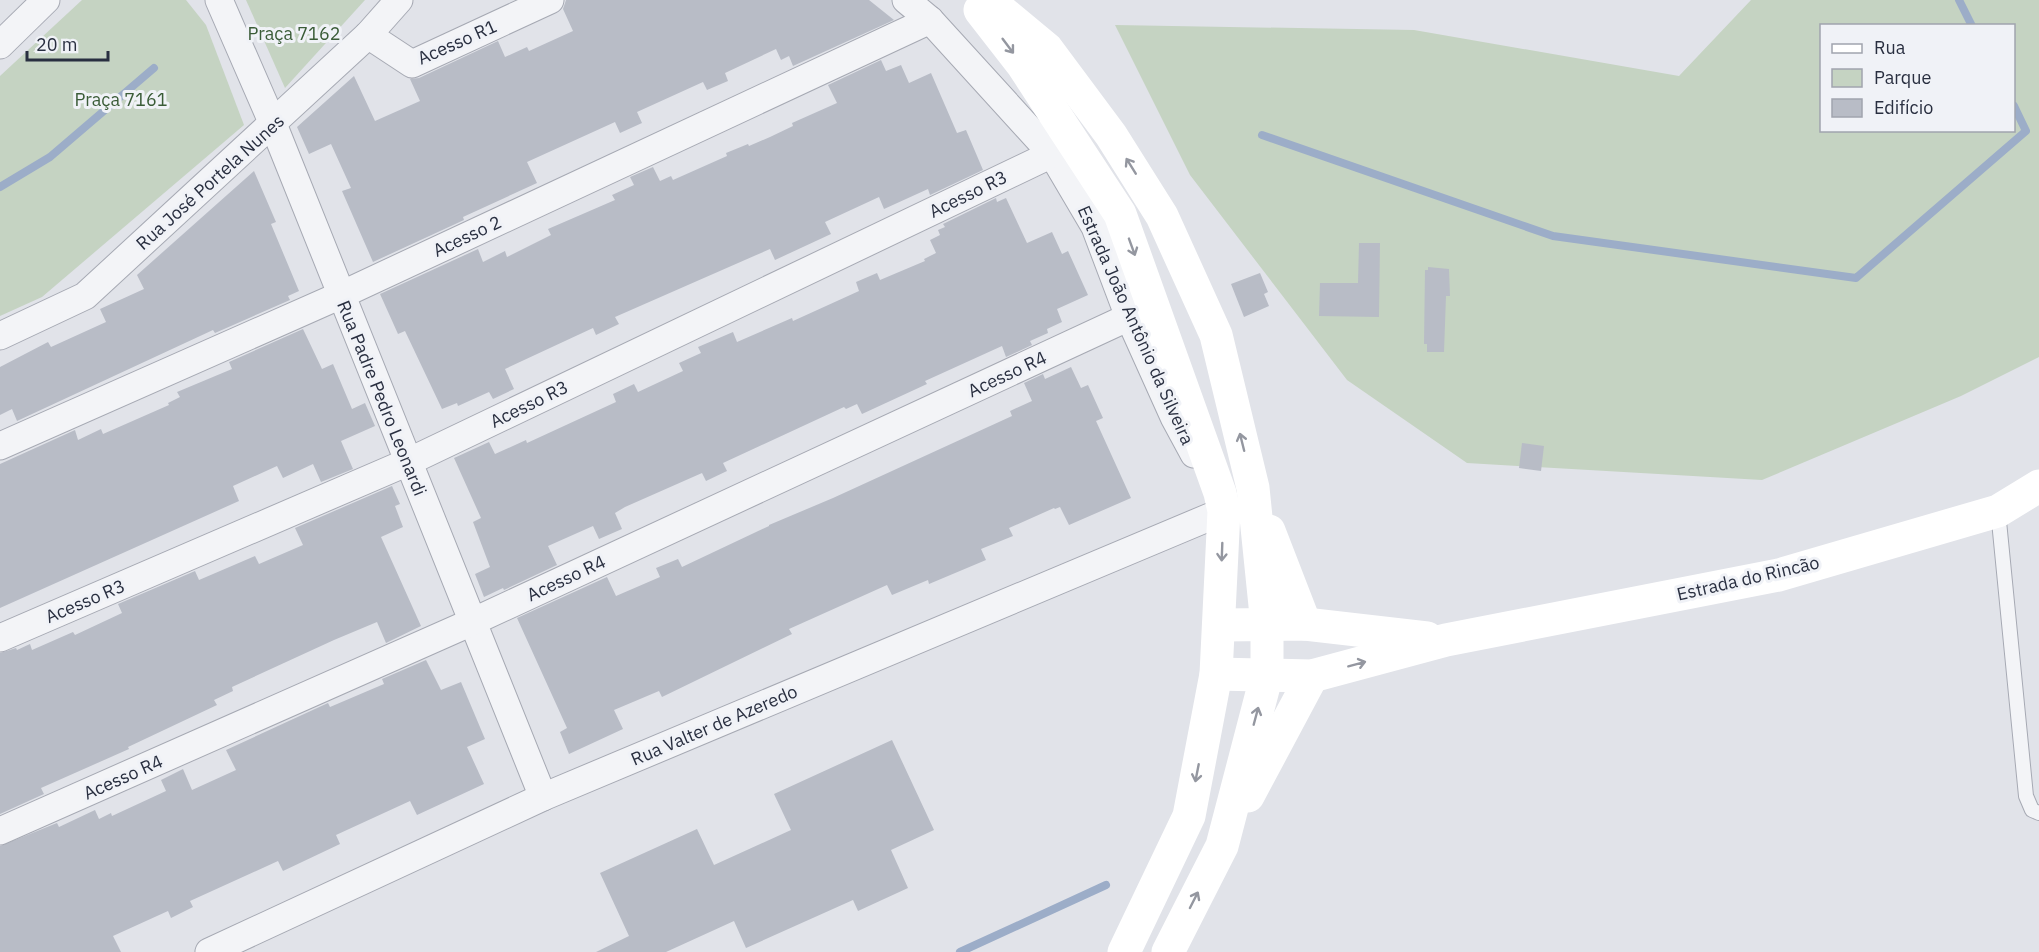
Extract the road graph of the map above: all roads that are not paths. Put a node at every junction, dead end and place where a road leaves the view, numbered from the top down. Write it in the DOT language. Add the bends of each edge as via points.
graph roads {
  1 [pos="46,0"];
  2 [pos="219,0"];
  3 [pos="399,0"];
  4 [pos="550,0"];
  5 [pos="906,0"];
  6 [pos="972,0"];
  7 [pos="988,0"];
  8 [pos="930,20"];
  9 [pos="368,35"];
  10 [pos="0,45"];
  11 [pos="273,124"];
  12 [pos="1052,154"];
  13 [pos="1107,220"];
  14 [pos="341,295"];
  15 [pos="1129,317"];
  16 [pos="0,336"];
  17 [pos="0,446"];
  18 [pos="408,462"];
  19 [pos="2039,486"];
  20 [pos="1253,488"];
  21 [pos="1222,502"];
  22 [pos="1998,511"];
  23 [pos="472,622"];
  24 [pos="1305,624"];
  25 [pos="1220,625"];
  26 [pos="1267,625"];
  27 [pos="0,638"];
  28 [pos="1446,640"];
  29 [pos="1216,674"];
  30 [pos="1267,674"];
  31 [pos="1312,676"];
  32 [pos="543,797"];
  33 [pos="2039,813"];
  34 [pos="0,831"];
  35 [pos="1222,846"];
  36 [pos="209,952"];
  37 [pos="1124,952"];
  38 [pos="1168,952"];
  1 -- 10 [label="street"];
  2 -- 11 [label="street, Rua Padre Pedro Leonardi"];
  3 -- 9 [label="street, Rua José Portela Nunes"];
  4 -- 9 [label="street, Acesso R1" via="412,63"];
  5 -- 8 [label="street, Estrada João Antônio da Silveira"];
  6 -- 13 [label="main road, Estrada João Antônio da Silveira, one-way" via="1022,64"];
  20 -- 7 [label="main road, one-way" via="1216,335 1162,216 1111,135 1047,49"];
  8 -- 12 [label="street, Estrada João Antônio da Silveira"];
  8 -- 14 [label="street, Acesso 2"];
  9 -- 11 [label="street, Rua José Portela Nunes"];
  11 -- 14 [label="street, Rua Padre Pedro Leonardi"];
  11 -- 16 [label="street, Rua José Portela Nunes" via="85,296"];
  12 -- 13 [label="street, Estrada João Antônio da Silveira"];
  12 -- 18 [label="street, Acesso R3"];
  13 -- 15 [label="street, Estrada João Antônio da Silveira"];
  13 -- 21 [label="main road, Estrada João Antônio da Silveira, one-way"];
  14 -- 17 [label="street, Acesso 2"];
  14 -- 18 [label="street, Rua Padre Pedro Leonardi"];
  15 -- 21 [label="street, Estrada João Antônio da Silveira" via="1174,417"];
  15 -- 23 [label="street, Acesso R4"];
  18 -- 23 [label="street, Rua Padre Pedro Leonardi"];
  18 -- 27 [label="street, Acesso R3"];
  19 -- 22 [label="main road, Estrada do Rincão"];
  20 -- 24 [label="main road"];
  20 -- 26 [label="main road"];
  21 -- 25 [label="main road, Estrada João Antônio da Silveira, one-way"];
  21 -- 32 [label="street, Rua Valter de Azeredo"];
  22 -- 28 [label="main road, Estrada do Rincão" via="1779,574"];
  22 -- 33 [label="lane" via="2026,796 2032,810"];
  23 -- 32 [label="street, Rua Padre Pedro Leonardi"];
  23 -- 34 [label="street, Acesso R4"];
  24 -- 26 [label="main road, Estrada do Rincão"];
  24 -- 28 [label="main road, Estrada do Rincão"];
  25 -- 26 [label="main road, Estrada do Rincão"];
  25 -- 29 [label="main road, Estrada João Antônio da Silveira"];
  26 -- 30 [label="main road"];
  31 -- 28 [label="main road, Estrada do Rincão, one-way"];
  29 -- 30 [label="main road, Estrada do Rincão"];
  29 -- 37 [label="main road, Estrada João Antônio da Silveira, one-way" via="1189,816"];
  30 -- 31 [label="main road, Estrada do Rincão"];
  35 -- 30 [label="main road, one-way"];
  31 -- 35 [label="main road"];
  32 -- 36 [label="street, Rua Valter de Azeredo"];
  38 -- 35 [label="main road, one-way"];
}
